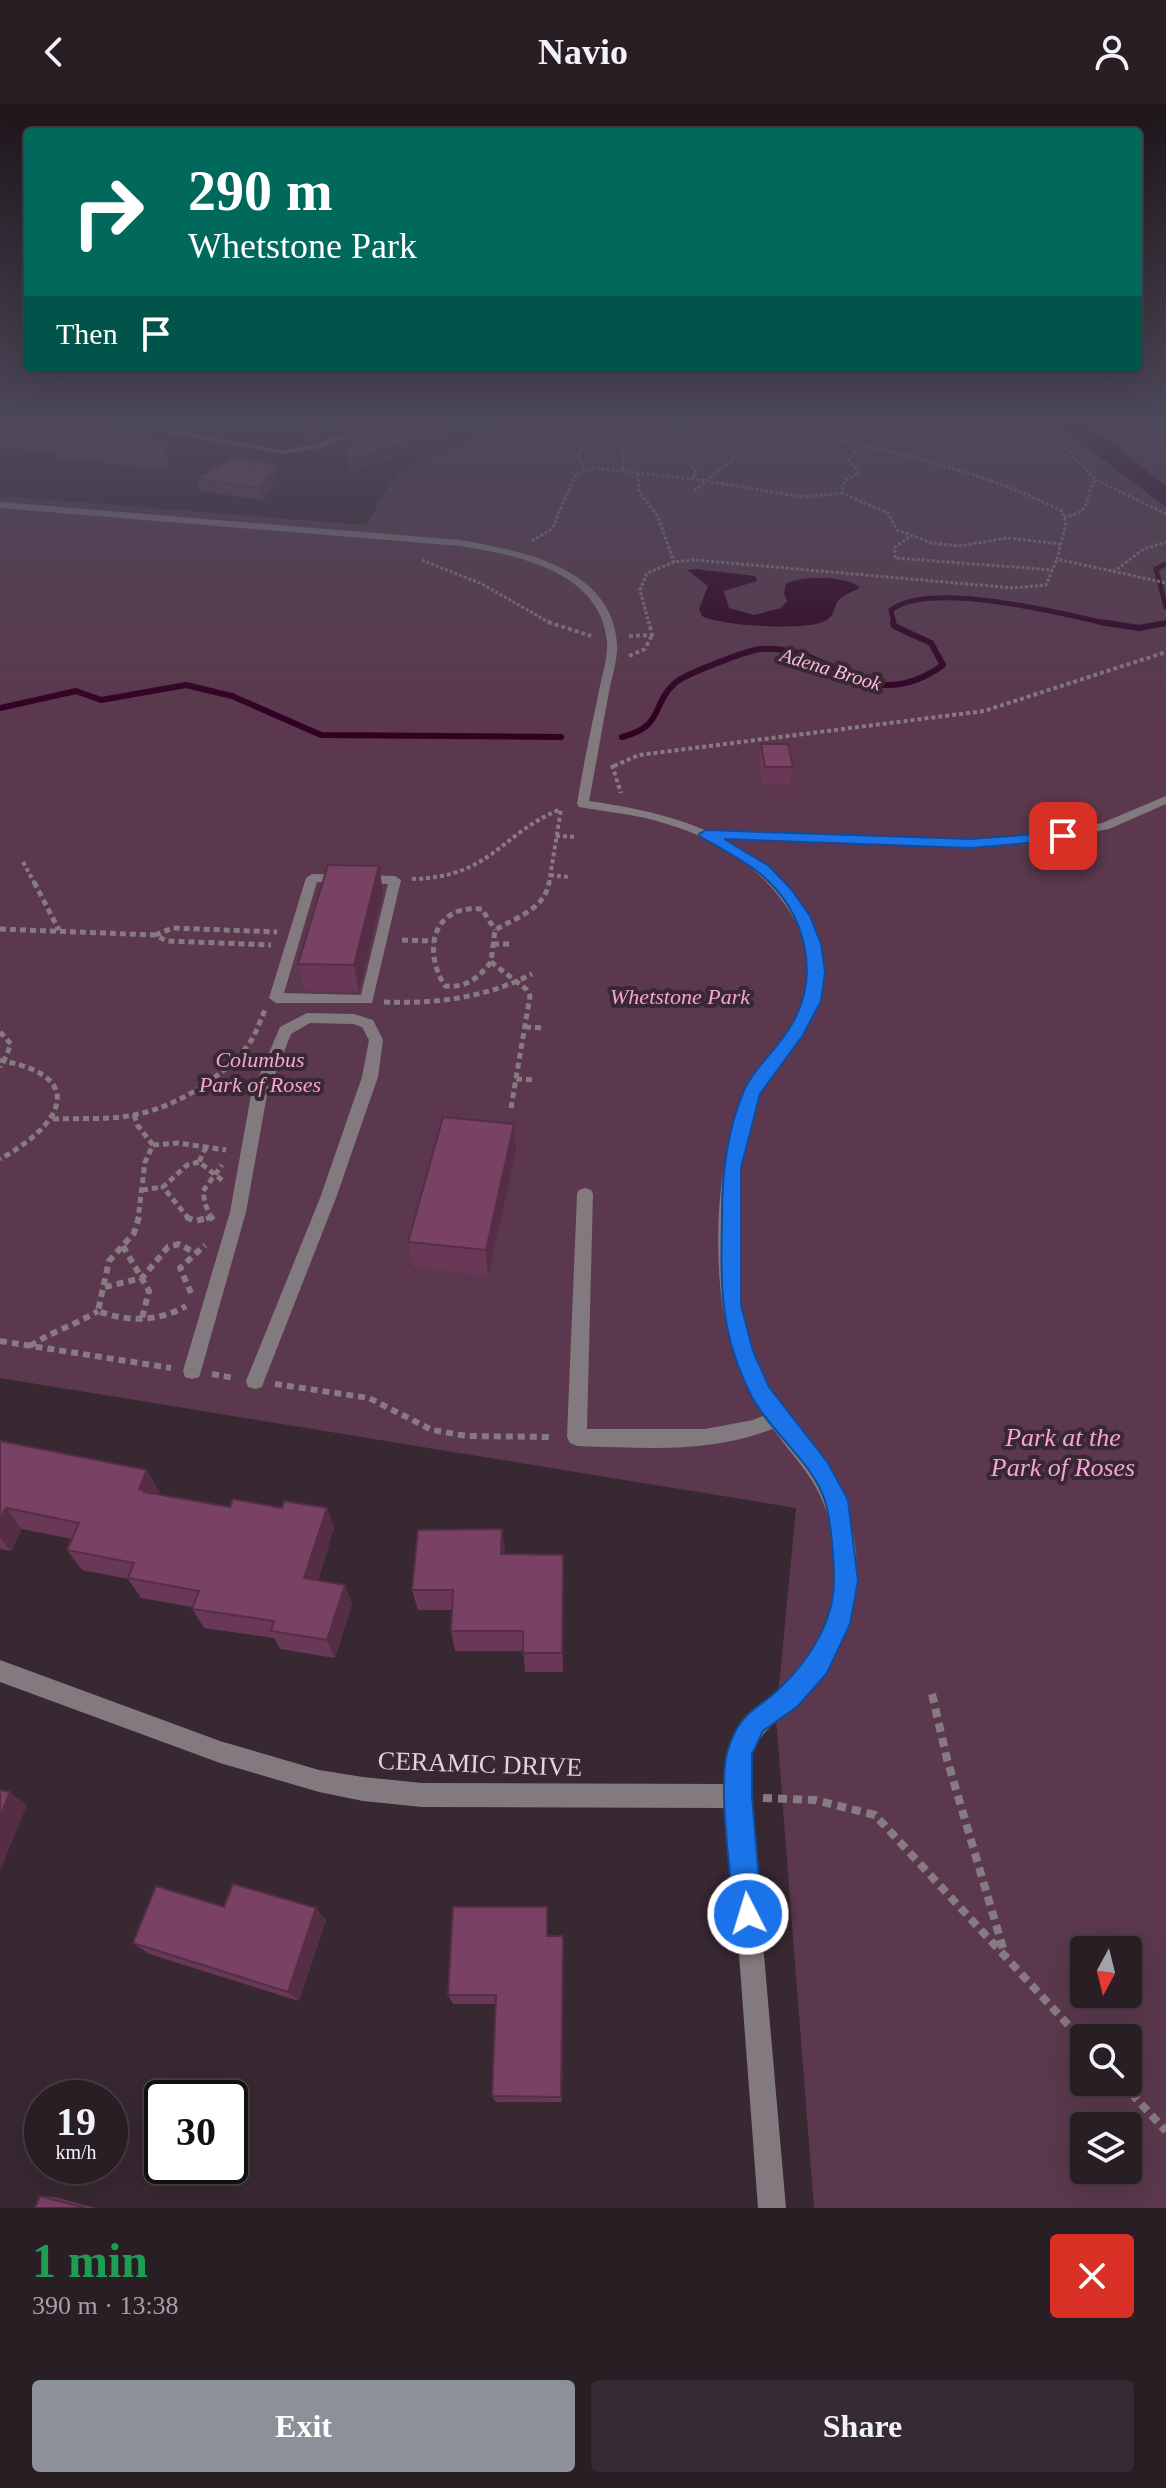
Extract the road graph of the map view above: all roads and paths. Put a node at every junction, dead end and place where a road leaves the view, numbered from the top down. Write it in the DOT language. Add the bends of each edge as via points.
graph roads {
  1 [pos="185,520"];
  2 [pos="556,520"];
  3 [pos="659,520"];
  4 [pos="892,520"];
  5 [pos="1065,520"];
  6 [pos="910,536"];
  7 [pos="1166,542"];
  8 [pos="1061,544"];
  9 [pos="510,552"];
  10 [pos="410,557"];
  11 [pos="1057,559"];
  12 [pos="674,562"];
  13 [pos="1053,570"];
  14 [pos="1113,572"];
  15 [pos="1166,583"];
  16 [pos="652,635"];
  17 [pos="612,637"];
  18 [pos="1166,652"];
  19 [pos="617,659"];
  20 [pos="614,766"];
  21 [pos="1166,800"];
  22 [pos="583,804"];
  23 [pos="561,809"];
  24 [pos="706,834"];
  25 [pos="556,836"];
  26 [pos="577,837"];
  27 [pos="23,862"];
  28 [pos="550,875"];
  29 [pos="569,877"];
  30 [pos="395,880"];
  31 [pos="0,929"];
  32 [pos="495,930"];
  33 [pos="60,931"];
  34 [pos="155,935"];
  35 [pos="294,939"];
  36 [pos="419,941"];
  37 [pos="433,941"];
  38 [pos="493,944"];
  39 [pos="512,944"];
  40 [pos="491,962"];
  41 [pos="532,974"];
  42 [pos="516,984"];
  43 [pos="276,998"];
  44 [pos="367,1000"];
  45 [pos="525,1027"];
  46 [pos="545,1028"];
  47 [pos="0,1032"];
  48 [pos="2,1060"];
  49 [pos="0,1067"];
  50 [pos="516,1079"];
  51 [pos="536,1080"];
  52 [pos="511,1108"];
  53 [pos="134,1115"];
  54 [pos="53,1119"];
  55 [pos="153,1145"];
  56 [pos="206,1147"];
  57 [pos="0,1159"];
  58 [pos="199,1162"];
  59 [pos="213,1173"];
  60 [pos="227,1186"];
  61 [pos="163,1187"];
  62 [pos="142,1190"];
  63 [pos="585,1194"];
  64 [pos="219,1213"];
  65 [pos="212,1217"];
  66 [pos="217,1230"];
  67 [pos="209,1242"];
  68 [pos="123,1246"];
  69 [pos="195,1253"];
  70 [pos="142,1278"];
  71 [pos="105,1287"];
  72 [pos="98,1311"];
  73 [pos="142,1318"];
  74 [pos="0,1341"];
  75 [pos="30,1346"];
  76 [pos="192,1371"];
  77 [pos="255,1381"];
  78 [pos="778,1418"];
  79 [pos="577,1437"];
  80 [pos="0,1671"];
  81 [pos="932,1694"];
  82 [pos="738,1796"];
  83 [pos="1006,1958"];
  84 [pos="1070,2027"];
  85 [pos="1134,2096"];
  86 [pos="1166,2131"];
  87 [pos="772,2208"];
  1 -- 9 [label="street"];
  2 -- 9 [label="path" via="552,529"];
  3 -- 12 [label="path"];
  4 -- 6 [label="path"];
  5 -- 8 [label="path"];
  6 -- 8 [label="path" via="959,546 1007,538"];
  6 -- 13 [label="path" via="895,547 895,558"];
  7 -- 14 [label="path" via="1153,543"];
  8 -- 11 [label="path"];
  9 -- 17 [label="street" via="551,565 587,587"];
  10 -- 17 [label="path" via="482,584 555,626 580,635"];
  11 -- 13 [label="path"];
  11 -- 14 [label="path"];
  12 -- 13 [label="path" via="1013,588 1046,585"];
  12 -- 16 [label="path" via="647,573 640,590"];
  14 -- 15 [label="path"];
  16 -- 17 [label="path"];
  16 -- 19 [label="path" via="644,651"];
  17 -- 22 [label="street"];
  18 -- 20 [label="path" via="984,711 639,755"];
  21 -- 24 [label="street" via="1105,826 1031,840 971,843"];
  22 -- 23 [label="path"];
  22 -- 24 [label="street" via="668,819"];
  23 -- 25 [label="path"];
  23 -- 30 [label="path" via="528,825 500,851 469,869 443,879"];
  24 -- 78 [label="street" via="763,869 785,892 802,916 817,972 813,1001 797,1031 752,1093 731,1168 731,1305 742,1351"];
  25 -- 26 [label="path"];
  25 -- 28 [label="path"];
  27 -- 33 [label="path"];
  28 -- 29 [label="path"];
  28 -- 32 [label="path" via="541,903"];
  30 -- 35 [label="street" via="312,878"];
  30 -- 44 [label="street"];
  31 -- 33 [label="path"];
  32 -- 37 [label="path" via="482,909 457,907"];
  32 -- 38 [label="path"];
  33 -- 34 [label="path"];
  34 -- 35 [label="path" via="167,941"];
  34 -- 35 [label="path" via="173,928"];
  35 -- 43 [label="street"];
  36 -- 37 [label="path"];
  37 -- 40 [label="path" via="434,968 445,986 468,985"];
  38 -- 39 [label="path"];
  38 -- 40 [label="path"];
  40 -- 42 [label="path"];
  41 -- 42 [label="path"];
  42 -- 44 [label="path" via="467,997"];
  42 -- 45 [label="path" via="530,996"];
  43 -- 44 [label="street"];
  43 -- 53 [label="path" via="249,1043 227,1064 201,1085"];
  45 -- 46 [label="path"];
  45 -- 50 [label="path"];
  47 -- 48 [label="path" via="11,1044"];
  48 -- 49 [label="path"];
  48 -- 54 [label="path" via="46,1073 58,1103"];
  50 -- 51 [label="path"];
  50 -- 52 [label="path"];
  53 -- 54 [label="path"];
  53 -- 55 [label="path"];
  54 -- 57 [label="path" via="28,1144"];
  55 -- 56 [label="path"];
  55 -- 62 [label="path" via="144,1160"];
  56 -- 58 [label="path"];
  56 -- 59 [label="path" via="220,1147 229,1155"];
  58 -- 59 [label="path"];
  58 -- 61 [label="path" via="187,1165"];
  59 -- 60 [label="path"];
  59 -- 65 [label="path" via="201,1201"];
  61 -- 62 [label="path"];
  61 -- 65 [label="path" via="182,1217 204,1222"];
  62 -- 68 [label="path" via="137,1226"];
  63 -- 79 [label="street"];
  64 -- 65 [label="path"];
  65 -- 66 [label="path"];
  67 -- 69 [label="path"];
  68 -- 70 [label="path"];
  68 -- 71 [label="path" via="111,1256"];
  69 -- 70 [label="path" via="179,1244 168,1247"];
  69 -- 73 [label="path" via="180,1268 191,1292 186,1306 174,1314"];
  70 -- 71 [label="path"];
  70 -- 73 [label="path" via="149,1291"];
  71 -- 72 [label="path"];
  72 -- 73 [label="path" via="116,1319"];
  72 -- 75 [label="path"];
  74 -- 75 [label="path"];
  75 -- 76 [label="path"];
  76 -- 77 [label="path"];
  76 -- 77 [label="street" via="241,1200 259,1095 278,1045 285,1031 307,1018 354,1019 368,1024 376,1040 370,1077"];
  77 -- 79 [label="path" via="369,1398 432,1430 467,1436"];
  78 -- 79 [label="street" via="735,1435"];
  78 -- 82 [label="street" via="820,1470 836,1500 846,1581 838,1624 818,1664 789,1697 754,1722 745,1737 738,1762"];
  80 -- 82 [label="street, CERAMIC DRIVE" via="220,1752 363,1789 422,1795"];
  81 -- 83 [label="path"];
  82 -- 83 [label="path" via="815,1800 875,1815"];
  82 -- 87 [label="street"];
  83 -- 84 [label="path"];
  85 -- 86 [label="path"];
}
